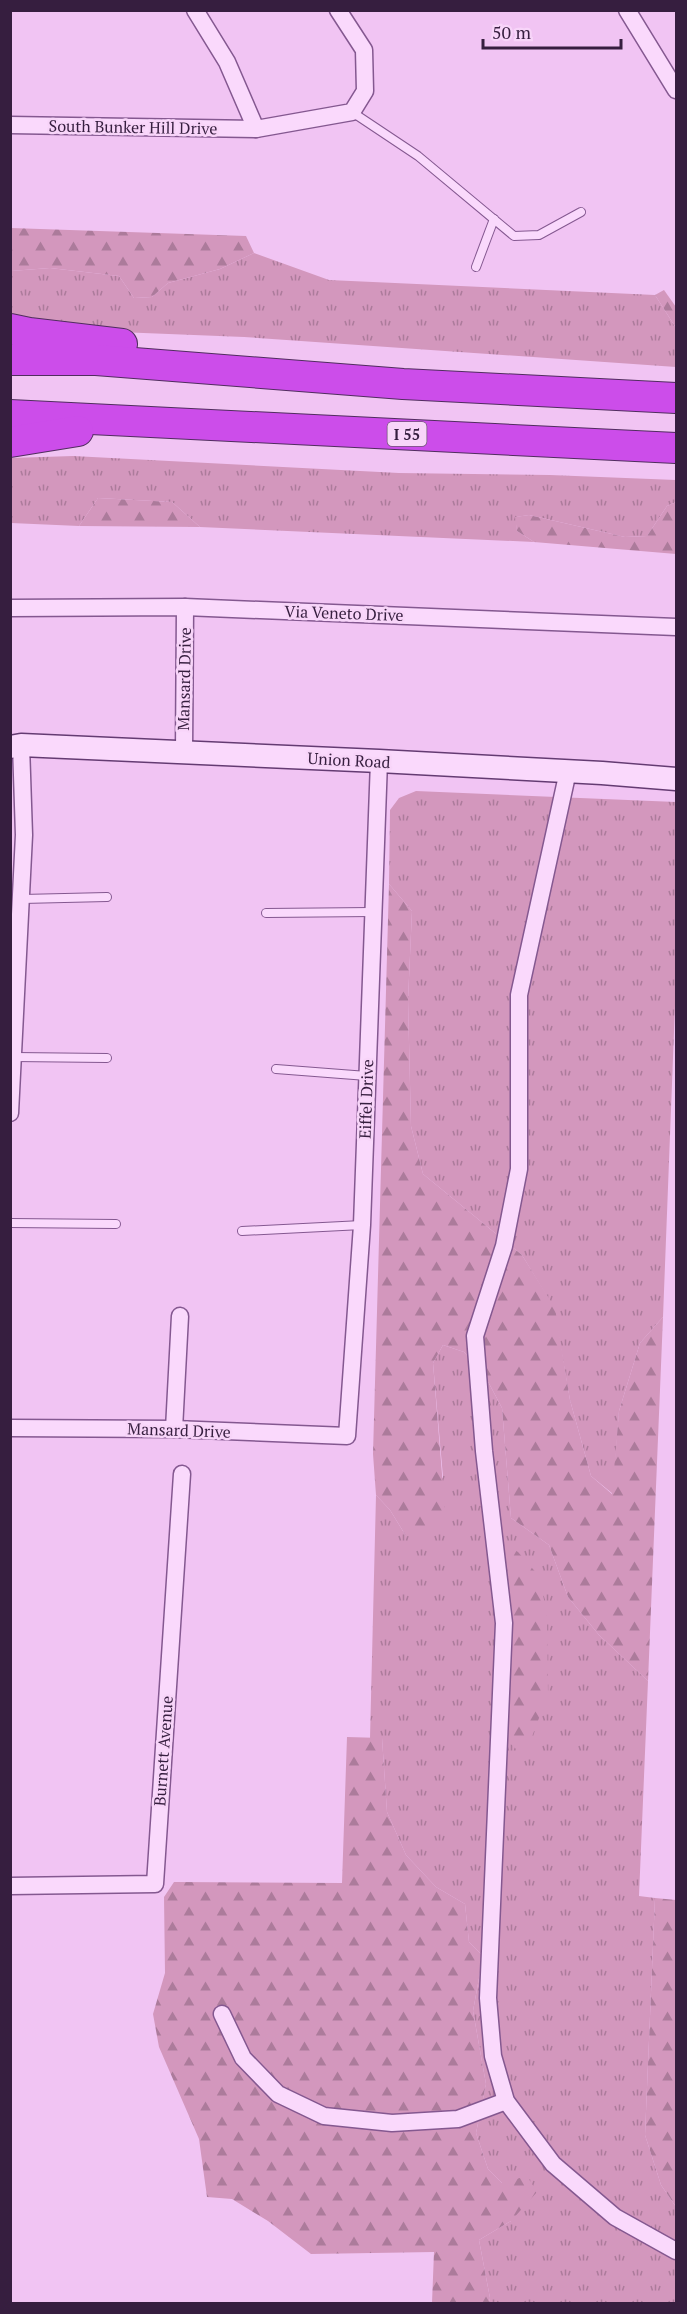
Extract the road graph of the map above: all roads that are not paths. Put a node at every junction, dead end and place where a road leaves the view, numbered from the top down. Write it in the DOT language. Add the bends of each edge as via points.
graph roads {
  1 [pos="195,10"];
  2 [pos="338,10"];
  3 [pos="627,10"];
  4 [pos="676,90"];
  5 [pos="352,112"];
  6 [pos="10,125"];
  7 [pos="256,129"];
  8 [pos="581,212"];
  9 [pos="494,219"];
  10 [pos="476,267"];
  11 [pos="10,329"];
  12 [pos="10,360"];
  13 [pos="193,366"];
  14 [pos="676,398"];
  15 [pos="10,415"];
  16 [pos="137,421"];
  17 [pos="10,442"];
  18 [pos="676,448"];
  19 [pos="185,607"];
  20 [pos="10,608"];
  21 [pos="676,627"];
  22 [pos="14,744"];
  23 [pos="184,752"];
  24 [pos="379,761"];
  25 [pos="568,771"];
  26 [pos="676,779"];
  27 [pos="107,897"];
  28 [pos="22,899"];
  29 [pos="372,912"];
  30 [pos="266,913"];
  31 [pos="14,1057"];
  32 [pos="107,1058"];
  33 [pos="276,1069"];
  34 [pos="367,1076"];
  35 [pos="10,1113"];
  36 [pos="10,1223"];
  37 [pos="116,1224"];
  38 [pos="362,1225"];
  39 [pos="242,1231"];
  40 [pos="180,1316"];
  41 [pos="10,1428"];
  42 [pos="174,1429"];
  43 [pos="347,1436"];
  44 [pos="182,1473"];
  45 [pos="10,1886"];
  46 [pos="222,2014"];
  47 [pos="506,2101"];
  48 [pos="676,2251"];
  1 -- 7 [label="street" via="227,62"];
  2 -- 5 [label="street" via="364,50 365,91"];
  3 -- 4 [label="street"];
  5 -- 7 [label="street, South Bunker Hill Drive"];
  5 -- 9 [label="lane" via="418,156"];
  6 -- 7 [label="street, South Bunker Hill Drive"];
  8 -- 9 [label="lane" via="539,235 514,236"];
  9 -- 10 [label="lane"];
  11 -- 13 [label="highway" via="148,347"];
  12 -- 13 [label="highway"];
  13 -- 14 [label="highway" via="403,384"];
  15 -- 16 [label="highway, I 55"];
  16 -- 17 [label="highway"];
  16 -- 18 [label="highway, I 55"];
  19 -- 20 [label="street, Via Veneto Drive"];
  19 -- 21 [label="street, Via Veneto Drive"];
  19 -- 23 [label="street, Mansard Drive"];
  22 -- 23 [label="main road, Union Road"];
  22 -- 28 [label="street" via="24,835"];
  23 -- 24 [label="main road, Union Road"];
  24 -- 25 [label="main road, Union Road"];
  24 -- 29 [label="street, Eiffel Drive"];
  25 -- 26 [label="main road, Union Road"];
  25 -- 47 [label="street" via="519,995 519,1168 504,1246 475,1336 504,1623 488,1998 493,2056"];
  27 -- 28 [label="lane"];
  28 -- 31 [label="street"];
  29 -- 30 [label="lane"];
  29 -- 34 [label="street, Eiffel Drive"];
  31 -- 32 [label="lane"];
  31 -- 35 [label="street"];
  33 -- 34 [label="lane"];
  34 -- 38 [label="street, Eiffel Drive"];
  36 -- 37 [label="lane"];
  38 -- 39 [label="lane"];
  38 -- 43 [label="street, Eiffel Drive"];
  40 -- 42 [label="street"];
  41 -- 42 [label="street, Mansard Drive"];
  42 -- 43 [label="street, Mansard Drive"];
  44 -- 45 [label="street, Burnett Avenue" via="155,1884"];
  46 -- 47 [label="street" via="243,2058 278,2094 324,2116 392,2123 458,2119"];
  47 -- 48 [label="street" via="553,2164 615,2217"];
}
